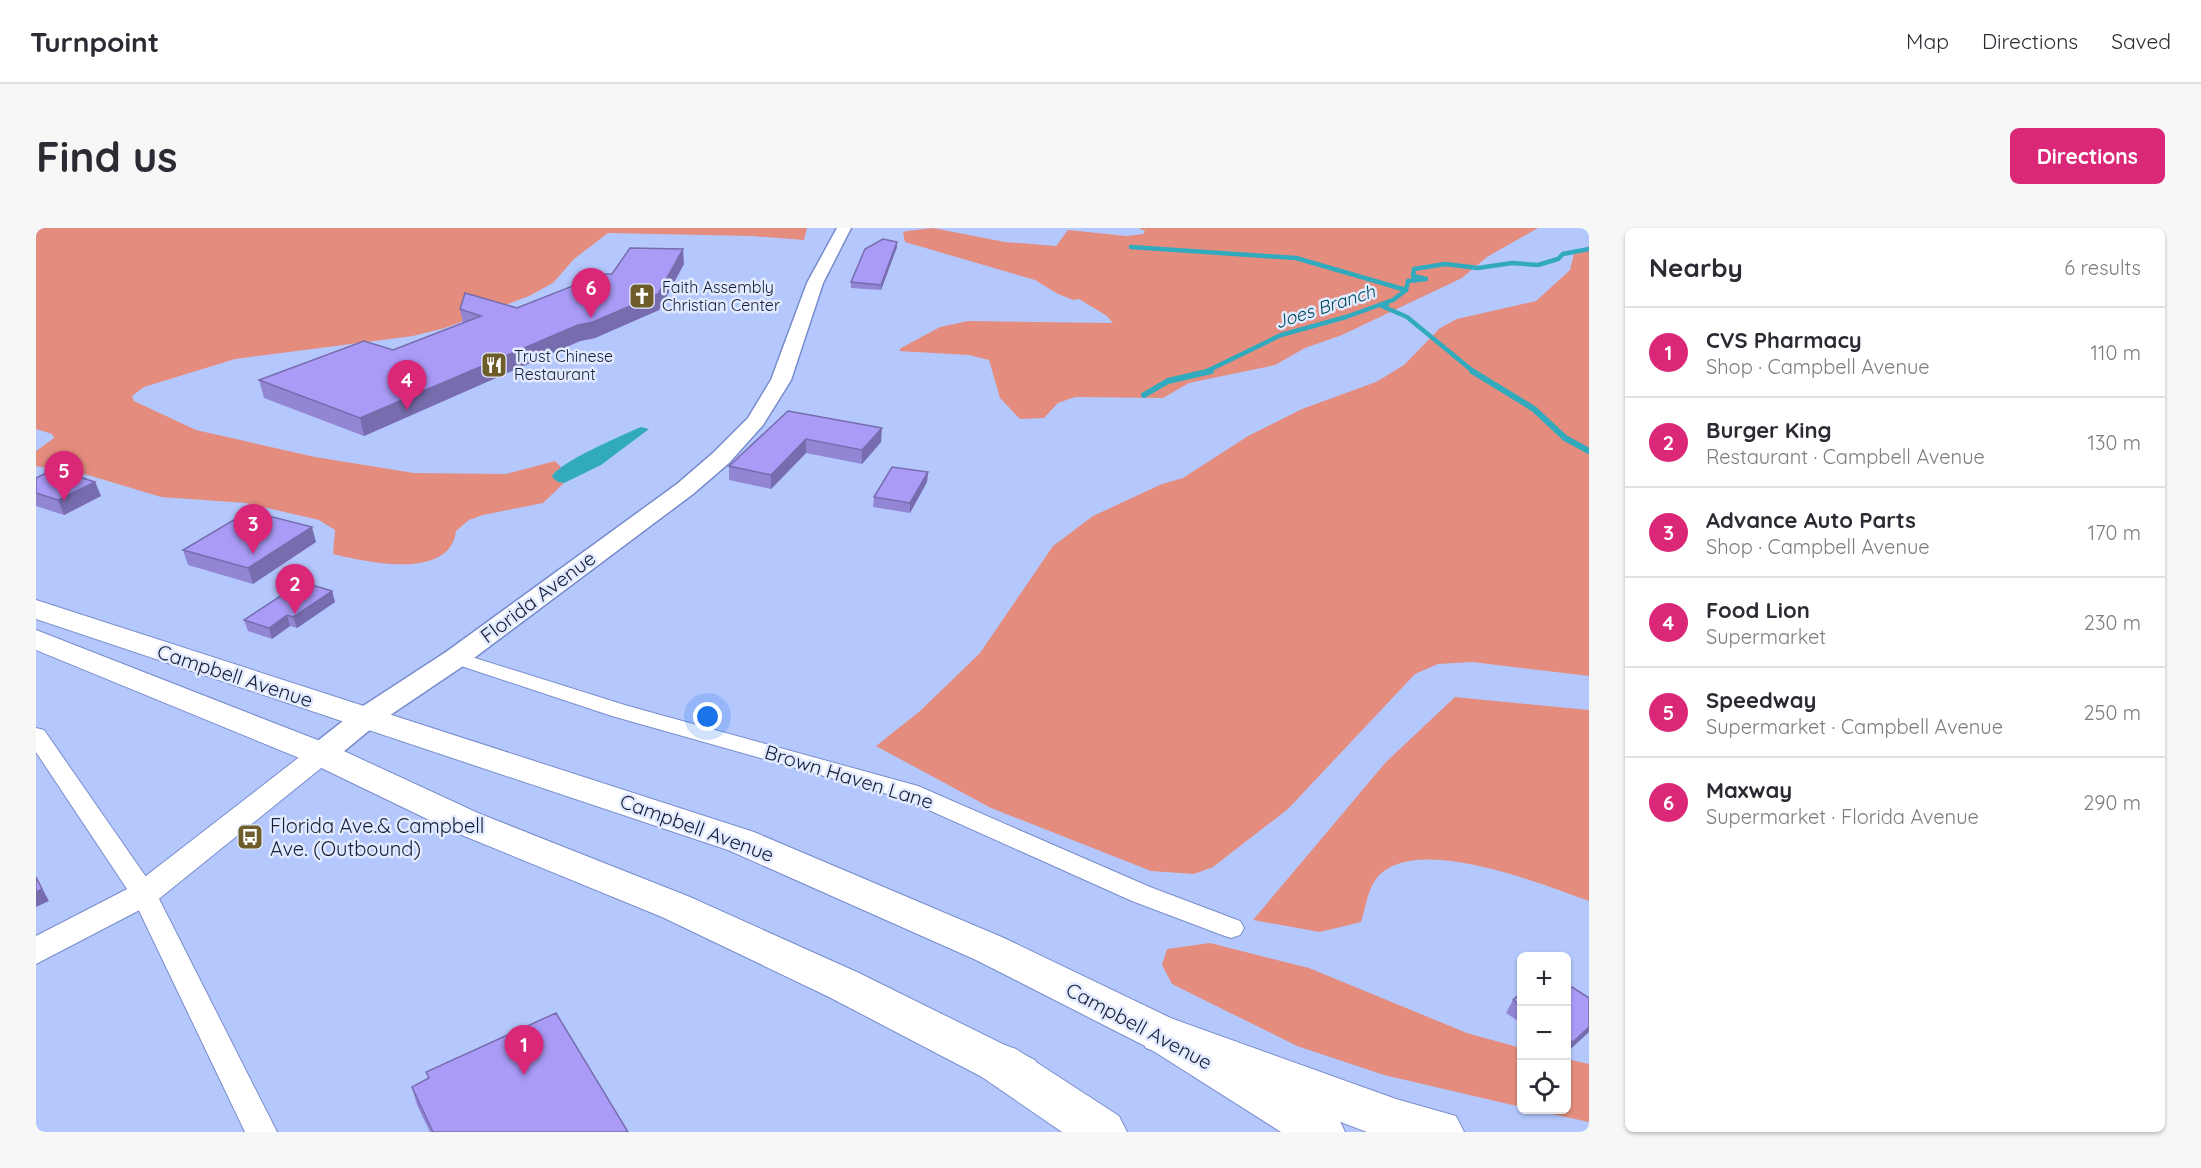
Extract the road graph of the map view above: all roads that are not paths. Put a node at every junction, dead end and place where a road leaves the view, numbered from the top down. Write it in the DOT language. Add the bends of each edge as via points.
graph roads {
  1 [pos="844,228"];
  2 [pos="36,609"];
  3 [pos="36,639"];
  4 [pos="456,658"];
  5 [pos="367,717"];
  6 [pos="36,735"];
  7 [pos="321,754"];
  8 [pos="144,894"];
  9 [pos="1231,928"];
  10 [pos="36,951"];
  11 [pos="1162,1034"];
  12 [pos="999,1063"];
  13 [pos="261,1132"];
  14 [pos="1102,1132"];
  15 [pos="1128,1132"];
  16 [pos="1321,1132"];
  17 [pos="1439,1132"];
  1 -- 4 [label="main road, Florida Avenue" via="815,283 781,380 756,421 685,489"];
  2 -- 5 [label="main road, Campbell Avenue"];
  3 -- 7 [label="main road, Campbell Avenue"];
  4 -- 5 [label="main road, Florida Avenue"];
  4 -- 9 [label="street, Brown Haven Lane" via="620,711 910,792 1141,894"];
  5 -- 7 [label="main road, Florida Avenue"];
  5 -- 11 [label="main road, Campbell Avenue" via="741,841 990,948"];
  6 -- 8 [label="street"];
  7 -- 8 [label="street, Florida Avenue"];
  7 -- 12 [label="main road, Campbell Avenue" via="465,822 676,907"];
  8 -- 10 [label="street, Florida Avenue"];
  8 -- 13 [label="street"];
  11 -- 16 [label="main road, Campbell Avenue"];
  11 -- 17 [label="highway" via="1396,1121"];
  12 -- 14 [label="highway"];
  12 -- 15 [label="main road, Campbell Avenue"];
}
